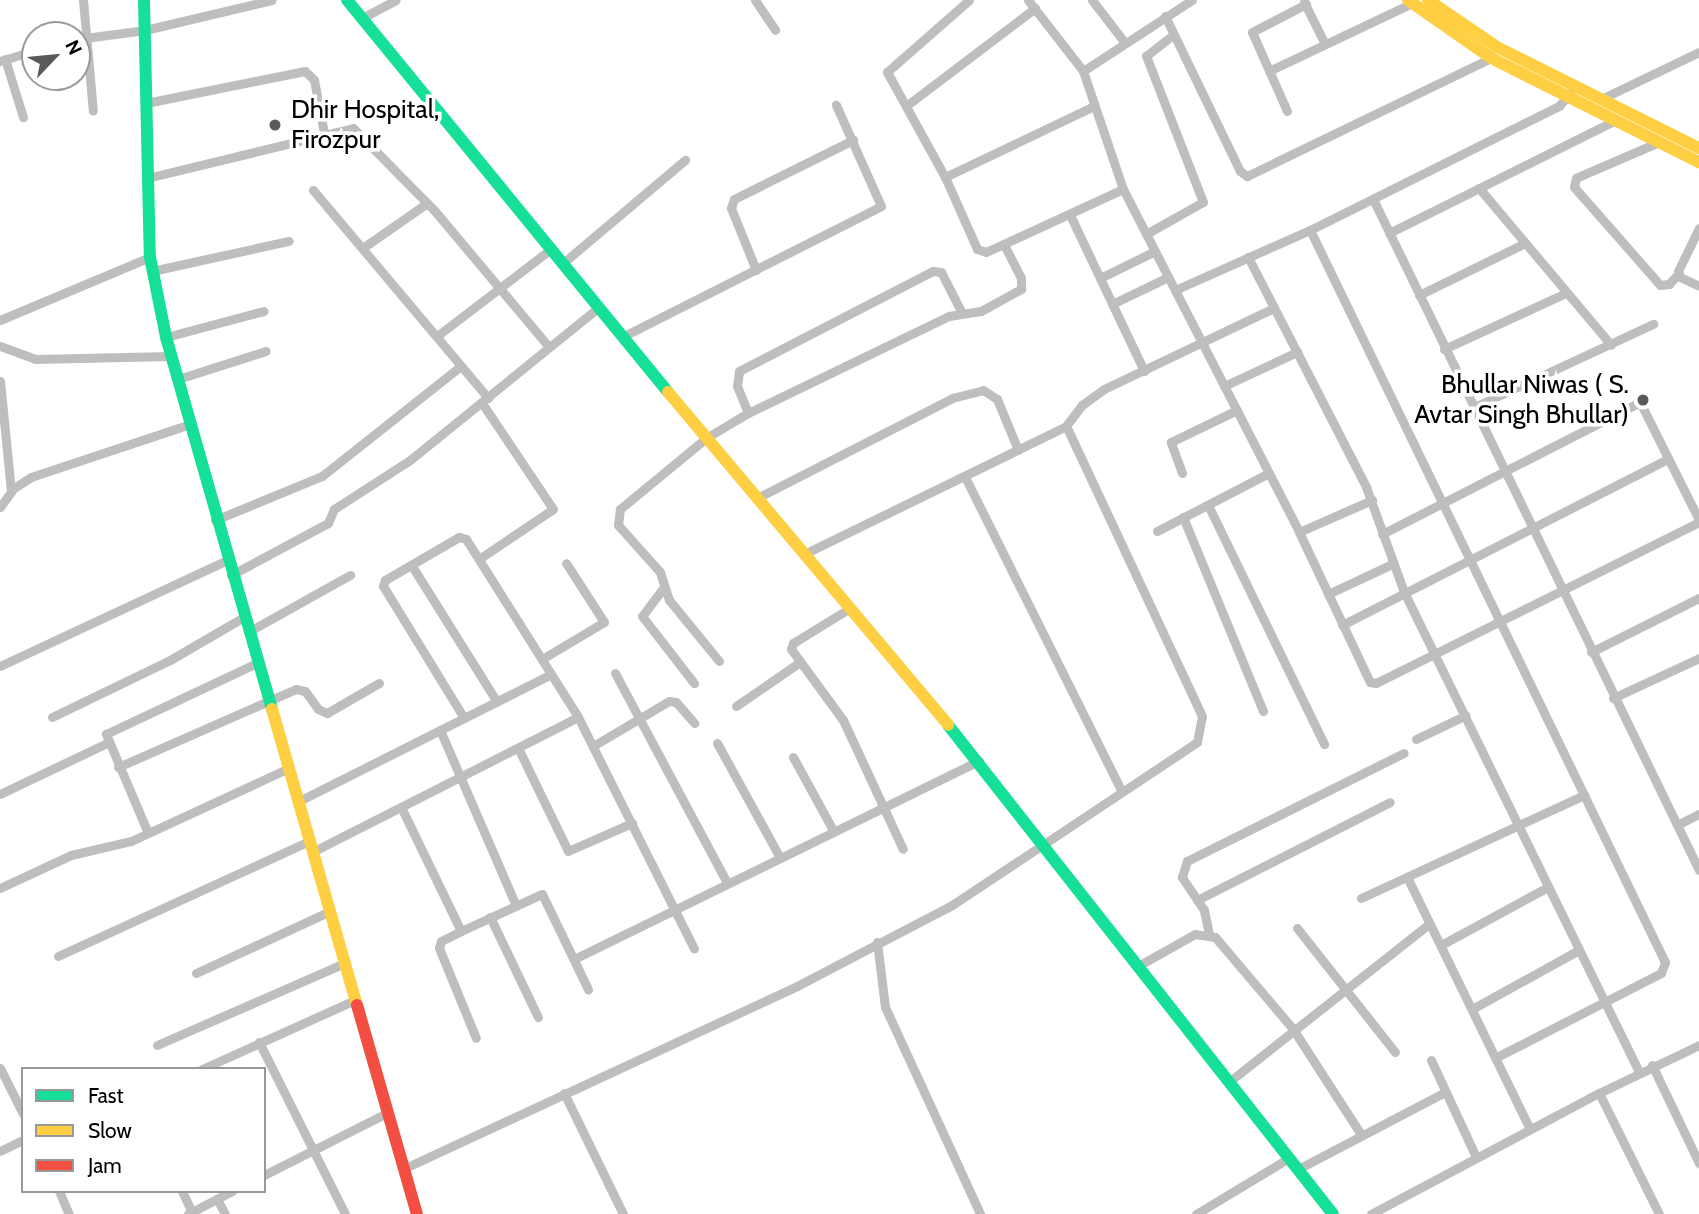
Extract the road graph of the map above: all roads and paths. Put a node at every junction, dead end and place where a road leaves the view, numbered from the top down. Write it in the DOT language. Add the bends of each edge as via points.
graph roads {
  1 [pos="83,0"];
  2 [pos="144,0"];
  3 [pos="272,0"];
  4 [pos="347,0"];
  5 [pos="396,0"];
  6 [pos="755,0"];
  7 [pos="969,0"];
  8 [pos="1192,0"];
  9 [pos="1428,0"];
  10 [pos="1095,1"];
  11 [pos="1410,1"];
  12 [pos="1304,2"];
  13 [pos="1032,4"];
  14 [pos="1165,16"];
  15 [pos="362,18"];
  16 [pos="86,21"];
  17 [pos="145,30"];
  18 [pos="775,30"];
  19 [pos="1174,34"];
  20 [pos="91,36"];
  21 [pos="1125,43"];
  22 [pos="1325,44"];
  23 [pos="1699,52"];
  24 [pos="21,54"];
  25 [pos="1490,58"];
  26 [pos="3,60"];
  27 [pos="1083,71"];
  28 [pos="1269,71"];
  29 [pos="91,74"];
  30 [pos="1571,91"];
  31 [pos="1601,99"];
  32 [pos="146,103"];
  33 [pos="836,105"];
  34 [pos="906,106"];
  35 [pos="1094,106"];
  36 [pos="93,111"];
  37 [pos="1287,111"];
  38 [pos="23,117"];
  39 [pos="1616,120"];
  40 [pos="324,133"];
  41 [pos="853,141"];
  42 [pos="1660,142"];
  43 [pos="1699,148"];
  44 [pos="685,160"];
  45 [pos="1699,162"];
  46 [pos="945,177"];
  47 [pos="147,178"];
  48 [pos="1479,188"];
  49 [pos="1123,189"];
  50 [pos="313,190"];
  51 [pos="1373,199"];
  52 [pos="427,203"];
  53 [pos="1070,215"];
  54 [pos="1699,228"];
  55 [pos="1310,230"];
  56 [pos="1389,233"];
  57 [pos="1146,234"];
  58 [pos="289,241"];
  59 [pos="1525,243"];
  60 [pos="1004,244"];
  61 [pos="364,247"];
  62 [pos="551,248"];
  63 [pos="1155,251"];
  64 [pos="150,257"];
  65 [pos="1248,257"];
  66 [pos="563,263"];
  67 [pos="756,270"];
  68 [pos="152,271"];
  69 [pos="1678,274"];
  70 [pos="1168,277"];
  71 [pos="1100,278"];
  72 [pos="1699,286"];
  73 [pos="499,287"];
  74 [pos="1175,290"];
  75 [pos="1566,293"];
  76 [pos="1419,295"];
  77 [pos="1112,304"];
  78 [pos="598,308"];
  79 [pos="1274,308"];
  80 [pos="264,311"];
  81 [pos="962,313"];
  82 [pos="0,320"];
  83 [pos="1653,324"];
  84 [pos="438,336"];
  85 [pos="166,337"];
  86 [pos="622,337"];
  87 [pos="1203,343"];
  88 [pos="1611,345"];
  89 [pos="0,346"];
  90 [pos="549,347"];
  91 [pos="1444,349"];
  92 [pos="266,351"];
  93 [pos="1297,352"];
  94 [pos="170,356"];
  95 [pos="461,366"];
  96 [pos="1144,370"];
  97 [pos="178,379"];
  98 [pos="0,381"];
  99 [pos="1224,386"];
  100 [pos="485,400"];
  101 [pos="1472,408"];
  102 [pos="1237,410"];
  103 [pos="748,413"];
  104 [pos="190,424"];
  105 [pos="1066,426"];
  106 [pos="706,438"];
  107 [pos="1018,450"];
  108 [pos="1668,459"];
  109 [pos="1503,472"];
  110 [pos="1182,473"];
  111 [pos="1269,473"];
  112 [pos="965,477"];
  113 [pos="12,491"];
  114 [pos="757,498"];
  115 [pos="1444,499"];
  116 [pos="1372,500"];
  117 [pos="1208,505"];
  118 [pos="0,507"];
  119 [pos="1184,517"];
  120 [pos="215,520"];
  121 [pos="1699,521"];
  122 [pos="1530,527"];
  123 [pos="1157,531"];
  124 [pos="1299,532"];
  125 [pos="1382,534"];
  126 [pos="804,554"];
  127 [pos="478,559"];
  128 [pos="1472,559"];
  129 [pos="227,561"];
  130 [pos="566,563"];
  131 [pos="1392,564"];
  132 [pos="412,566"];
  133 [pos="231,575"];
  134 [pos="350,575"];
  135 [pos="664,587"];
  136 [pos="1560,589"];
  137 [pos="1404,592"];
  138 [pos="1328,594"];
  139 [pos="1699,598"];
  140 [pos="850,608"];
  141 [pos="244,617"];
  142 [pos="1499,620"];
  143 [pos="1342,625"];
  144 [pos="248,632"];
  145 [pos="1591,652"];
  146 [pos="1435,653"];
  147 [pos="1699,658"];
  148 [pos="542,659"];
  149 [pos="719,661"];
  150 [pos="800,662"];
  151 [pos="257,663"];
  152 [pos="0,666"];
  153 [pos="615,673"];
  154 [pos="551,674"];
  155 [pos="379,682"];
  156 [pos="694,683"];
  157 [pos="1614,698"];
  158 [pos="268,699"];
  159 [pos="497,702"];
  160 [pos="736,706"];
  161 [pos="1263,711"];
  162 [pos="1466,715"];
  163 [pos="52,717"];
  164 [pos="578,717"];
  165 [pos="464,718"];
  166 [pos="640,720"];
  167 [pos="694,723"];
  168 [pos="440,730"];
  169 [pos="1416,739"];
  170 [pos="107,743"];
  171 [pos="717,743"];
  172 [pos="1324,744"];
  173 [pos="593,746"];
  174 [pos="519,750"];
  175 [pos="1404,753"];
  176 [pos="793,757"];
  177 [pos="979,761"];
  178 [pos="118,767"];
  179 [pos="289,768"];
  180 [pos="462,776"];
  181 [pos="1121,790"];
  182 [pos="0,794"];
  183 [pos="1584,794"];
  184 [pos="299,801"];
  185 [pos="1390,802"];
  186 [pos="886,805"];
  187 [pos="401,807"];
  188 [pos="1699,814"];
  189 [pos="632,822"];
  190 [pos="1677,825"];
  191 [pos="1518,828"];
  192 [pos="833,830"];
  193 [pos="148,833"];
  194 [pos="312,846"];
  195 [pos="1045,846"];
  196 [pos="903,849"];
  197 [pos="779,856"];
  198 [pos="1699,870"];
  199 [pos="1407,877"];
  200 [pos="726,881"];
  201 [pos="0,888"];
  202 [pos="1546,888"];
  203 [pos="1362,898"];
  204 [pos="1197,900"];
  205 [pos="514,903"];
  206 [pos="674,909"];
  207 [pos="330,911"];
  208 [pos="489,917"];
  209 [pos="1429,924"];
  210 [pos="1297,928"];
  211 [pos="461,932"];
  212 [pos="1209,934"];
  213 [pos="877,942"];
  214 [pos="1441,945"];
  215 [pos="694,949"];
  216 [pos="1577,951"];
  217 [pos="58,956"];
  218 [pos="573,959"];
  219 [pos="345,963"];
  220 [pos="1138,966"];
  221 [pos="196,973"];
  222 [pos="588,989"];
  223 [pos="1346,989"];
  224 [pos="355,1000"];
  225 [pos="1604,1004"];
  226 [pos="1472,1009"];
  227 [pos="538,1017"];
  228 [pos="1293,1029"];
  229 [pos="475,1038"];
  230 [pos="258,1042"];
  231 [pos="157,1045"];
  232 [pos="1699,1045"];
  233 [pos="1395,1052"];
  234 [pos="1497,1057"];
  235 [pos="1431,1060"];
  236 [pos="1652,1065"];
  237 [pos="206,1067"];
  238 [pos="0,1068"];
  239 [pos="1639,1072"];
  240 [pos="1230,1081"];
  241 [pos="1446,1091"];
  242 [pos="564,1093"];
  243 [pos="1599,1093"];
  244 [pos="21,1110"];
  245 [pos="387,1113"];
  246 [pos="1530,1129"];
  247 [pos="1362,1136"];
  248 [pos="21,1141"];
  249 [pos="314,1150"];
  250 [pos="0,1151"];
  251 [pos="1476,1157"];
  252 [pos="1289,1158"];
  253 [pos="1699,1163"];
  254 [pos="405,1168"];
  255 [pos="1298,1169"];
  256 [pos="266,1174"];
  257 [pos="61,1193"];
  258 [pos="183,1193"];
  259 [pos="228,1193"];
  260 [pos="217,1199"];
  261 [pos="190,1213"];
  262 [pos="69,1214"];
  263 [pos="225,1214"];
  264 [pos="345,1214"];
  265 [pos="417,1214"];
  266 [pos="623,1214"];
  267 [pos="980,1214"];
  268 [pos="1196,1214"];
  269 [pos="1333,1214"];
  270 [pos="1371,1214"];
  271 [pos="1659,1214"];
  1 -- 16 [label="street"];
  2 -- 17 [label="main road"];
  3 -- 17 [label="street"];
  4 -- 15 [label="main road"];
  5 -- 15 [label="street"];
  6 -- 18 [label="street"];
  7 -- 34 [label="street" via="888,68"];
  8 -- 14 [label="street"];
  9 -- 30 [label="main road"];
  10 -- 21 [label="street"];
  11 -- 22 [label="street"];
  11 -- 25 [label="main road"];
  12 -- 22 [label="street"];
  12 -- 28 [label="street" via="1254,29"];
  13 -- 27 [label="street"];
  13 -- 34 [label="street"];
  14 -- 19 [label="street"];
  14 -- 21 [label="street"];
  15 -- 62 [label="main road"];
  17 -- 20 [label="street"];
  17 -- 32 [label="main road"];
  19 -- 25 [label="street" via="1240,171 1247,176"];
  19 -- 57 [label="street" via="1146,56 1203,202"];
  21 -- 27 [label="street"];
  22 -- 28 [label="street"];
  23 -- 31 [label="street"];
  24 -- 26 [label="street"];
  25 -- 30 [label="main road"];
  26 -- 38 [label="street"];
  27 -- 35 [label="street"];
  28 -- 37 [label="street"];
  29 -- 36 [label="street"];
  30 -- 31 [label="main road"];
  30 -- 39 [label="main road"];
  30 -- 51 [label="street" via="1559,106"];
  31 -- 43 [label="main road"];
  32 -- 40 [label="street" via="305,71 314,80"];
  32 -- 47 [label="main road"];
  33 -- 41 [label="street"];
  34 -- 46 [label="street"];
  35 -- 46 [label="street"];
  35 -- 49 [label="street"];
  39 -- 42 [label="main road"];
  39 -- 48 [label="street"];
  40 -- 47 [label="street"];
  40 -- 52 [label="street" via="347,127 358,131"];
  41 -- 67 [label="street" via="734,199 731,208"];
  41 -- 67 [label="street" via="881,206"];
  42 -- 45 [label="main road"];
  42 -- 69 [label="street" via="1576,178 1574,187 1660,285 1669,284"];
  44 -- 66 [label="street"];
  46 -- 60 [label="street" via="977,249 986,252"];
  47 -- 64 [label="main road"];
  48 -- 56 [label="street"];
  48 -- 59 [label="street"];
  49 -- 53 [label="street"];
  49 -- 57 [label="street"];
  50 -- 61 [label="street"];
  51 -- 55 [label="street"];
  51 -- 56 [label="street"];
  52 -- 61 [label="street"];
  52 -- 73 [label="street"];
  53 -- 60 [label="street"];
  53 -- 71 [label="street"];
  54 -- 69 [label="street"];
  55 -- 65 [label="street"];
  55 -- 115 [label="street"];
  56 -- 76 [label="street"];
  57 -- 63 [label="street"];
  58 -- 68 [label="street"];
  59 -- 75 [label="street"];
  59 -- 76 [label="street"];
  60 -- 81 [label="street" via="1021,278 1021,289 981,311"];
  61 -- 84 [label="street"];
  62 -- 66 [label="main road"];
  62 -- 73 [label="street"];
  63 -- 70 [label="street"];
  63 -- 71 [label="street"];
  64 -- 68 [label="main road"];
  64 -- 82 [label="street"];
  65 -- 74 [label="street"];
  65 -- 79 [label="street"];
  66 -- 78 [label="main road"];
  67 -- 86 [label="street"];
  68 -- 85 [label="main road"];
  69 -- 72 [label="street"];
  70 -- 74 [label="street"];
  70 -- 77 [label="street"];
  71 -- 77 [label="street"];
  73 -- 84 [label="street"];
  73 -- 90 [label="street"];
  74 -- 87 [label="street"];
  75 -- 88 [label="street"];
  75 -- 91 [label="street"];
  76 -- 91 [label="street"];
  77 -- 96 [label="street"];
  78 -- 86 [label="main road"];
  78 -- 90 [label="street"];
  79 -- 87 [label="street"];
  79 -- 93 [label="street"];
  80 -- 85 [label="street"];
  81 -- 103 [label="street"];
  81 -- 103 [label="street" via="943,275 933,271 739,371 737,386"];
  83 -- 88 [label="street"];
  84 -- 95 [label="street"];
  85 -- 94 [label="main road"];
  86 -- 106 [label="main road"];
  87 -- 96 [label="street"];
  87 -- 99 [label="street"];
  88 -- 101 [label="street"];
  89 -- 94 [label="street" via="35,359"];
  90 -- 100 [label="street"];
  91 -- 101 [label="street"];
  92 -- 97 [label="street"];
  93 -- 99 [label="street"];
  93 -- 116 [label="street"];
  94 -- 97 [label="main road"];
  95 -- 100 [label="street"];
  95 -- 120 [label="street" via="321,476"];
  96 -- 105 [label="street" via="1095,395"];
  97 -- 104 [label="main road"];
  98 -- 113 [label="street"];
  99 -- 102 [label="street"];
  100 -- 127 [label="street" via="553,509"];
  100 -- 133 [label="street" via="410,460 334,509 328,523"];
  101 -- 109 [label="street"];
  102 -- 110 [label="street" via="1170,443"];
  102 -- 111 [label="street"];
  103 -- 106 [label="street"];
  104 -- 113 [label="street" via="31,477"];
  104 -- 120 [label="main road"];
  105 -- 107 [label="street"];
  105 -- 181 [label="street" via="1202,716 1197,742"];
  106 -- 114 [label="main road"];
  106 -- 135 [label="street" via="617,514 618,525 662,574"];
  107 -- 112 [label="street"];
  107 -- 114 [label="street" via="997,399 983,390 952,398"];
  108 -- 109 [label="street" via="1640,402"];
  108 -- 121 [label="street"];
  108 -- 122 [label="street"];
  109 -- 115 [label="street"];
  109 -- 122 [label="street"];
  111 -- 117 [label="street"];
  111 -- 124 [label="street"];
  112 -- 126 [label="street"];
  112 -- 181 [label="street"];
  113 -- 118 [label="street"];
  114 -- 126 [label="main road"];
  115 -- 125 [label="street"];
  115 -- 128 [label="street"];
  116 -- 124 [label="street"];
  116 -- 125 [label="street"];
  117 -- 119 [label="street"];
  117 -- 172 [label="street"];
  119 -- 123 [label="street"];
  119 -- 161 [label="street"];
  120 -- 129 [label="main road"];
  121 -- 136 [label="street"];
  122 -- 128 [label="street"];
  122 -- 136 [label="street"];
  124 -- 138 [label="street"];
  125 -- 131 [label="street"];
  126 -- 140 [label="main road"];
  127 -- 132 [label="street" via="459,537"];
  127 -- 148 [label="street"];
  128 -- 137 [label="street"];
  128 -- 142 [label="street"];
  129 -- 133 [label="main road"];
  129 -- 152 [label="street"];
  130 -- 148 [label="street" via="604,622"];
  131 -- 137 [label="street"];
  131 -- 138 [label="street"];
  132 -- 159 [label="street"];
  132 -- 165 [label="street" via="383,586"];
  133 -- 141 [label="main road"];
  134 -- 144 [label="street"];
  135 -- 149 [label="street" via="672,604"];
  135 -- 156 [label="street" via="642,616"];
  136 -- 142 [label="street"];
  136 -- 145 [label="street"];
  137 -- 143 [label="street"];
  137 -- 146 [label="street"];
  138 -- 143 [label="street"];
  139 -- 145 [label="street"];
  140 -- 150 [label="street" via="793,643 791,649"];
  140 -- 177 [label="main road"];
  141 -- 144 [label="main road"];
  141 -- 163 [label="street" via="153,669"];
  142 -- 146 [label="street"];
  142 -- 183 [label="street"];
  143 -- 146 [label="street" via="1373,684"];
  144 -- 151 [label="main road"];
  145 -- 157 [label="street"];
  146 -- 162 [label="street"];
  147 -- 157 [label="street"];
  148 -- 154 [label="street"];
  150 -- 160 [label="street"];
  150 -- 186 [label="street" via="843,719"];
  151 -- 158 [label="main road"];
  151 -- 170 [label="street" via="115,728 106,734"];
  153 -- 166 [label="street"];
  154 -- 159 [label="street"];
  154 -- 164 [label="street"];
  155 -- 158 [label="street" via="327,713 298,688"];
  157 -- 190 [label="street"];
  158 -- 178 [label="street"];
  158 -- 179 [label="main road"];
  159 -- 165 [label="street"];
  162 -- 169 [label="street"];
  162 -- 191 [label="street"];
  164 -- 173 [label="street"];
  164 -- 174 [label="street"];
  165 -- 168 [label="street"];
  166 -- 167 [label="street" via="673,700"];
  166 -- 173 [label="street"];
  166 -- 200 [label="street"];
  168 -- 180 [label="street"];
  168 -- 184 [label="street"];
  170 -- 178 [label="street"];
  170 -- 182 [label="street"];
  171 -- 197 [label="street"];
  173 -- 189 [label="street"];
  174 -- 180 [label="street"];
  174 -- 189 [label="street" via="568,851"];
  175 -- 204 [label="street" via="1187,861 1182,877"];
  176 -- 192 [label="street"];
  177 -- 186 [label="street"];
  177 -- 195 [label="main road"];
  178 -- 193 [label="street"];
  179 -- 184 [label="main road"];
  179 -- 193 [label="street"];
  180 -- 187 [label="street"];
  180 -- 205 [label="street"];
  181 -- 195 [label="street"];
  183 -- 191 [label="street"];
  183 -- 225 [label="street" via="1665,962 1661,973"];
  184 -- 194 [label="main road"];
  185 -- 204 [label="street"];
  186 -- 192 [label="street"];
  186 -- 196 [label="street"];
  187 -- 194 [label="street"];
  187 -- 211 [label="street"];
  188 -- 190 [label="street"];
  189 -- 206 [label="street"];
  190 -- 198 [label="street"];
  191 -- 199 [label="street"];
  191 -- 202 [label="street"];
  192 -- 197 [label="street"];
  193 -- 201 [label="street" via="71,855"];
  194 -- 207 [label="main road"];
  194 -- 217 [label="street"];
  195 -- 213 [label="street" via="961,900"];
  195 -- 220 [label="main road"];
  197 -- 200 [label="street"];
  199 -- 203 [label="street"];
  199 -- 209 [label="street"];
  200 -- 206 [label="street"];
  202 -- 214 [label="street"];
  202 -- 216 [label="street"];
  204 -- 212 [label="street"];
  205 -- 208 [label="street"];
  205 -- 218 [label="street" via="536,893 545,896"];
  206 -- 215 [label="street"];
  206 -- 218 [label="street"];
  207 -- 219 [label="main road"];
  207 -- 221 [label="street"];
  208 -- 211 [label="street"];
  208 -- 227 [label="street"];
  209 -- 214 [label="street"];
  209 -- 223 [label="street"];
  210 -- 223 [label="street"];
  211 -- 229 [label="street" via="441,941 439,948"];
  212 -- 220 [label="street" via="1195,934"];
  212 -- 228 [label="street"];
  213 -- 242 [label="street" via="797,986"];
  213 -- 267 [label="street" via="885,1007"];
  214 -- 226 [label="street"];
  216 -- 225 [label="street"];
  216 -- 226 [label="street"];
  218 -- 222 [label="street"];
  219 -- 224 [label="main road"];
  219 -- 231 [label="street"];
  220 -- 240 [label="main road"];
  223 -- 228 [label="street"];
  223 -- 233 [label="street"];
  224 -- 230 [label="street"];
  224 -- 245 [label="main road"];
  225 -- 234 [label="street"];
  225 -- 239 [label="street"];
  226 -- 234 [label="street"];
  228 -- 240 [label="street"];
  228 -- 247 [label="street"];
  230 -- 237 [label="street"];
  230 -- 249 [label="street"];
  232 -- 236 [label="street"];
  234 -- 246 [label="street"];
  235 -- 241 [label="street"];
  236 -- 239 [label="street"];
  236 -- 253 [label="street"];
  238 -- 244 [label="street"];
  239 -- 243 [label="street"];
  240 -- 252 [label="main road"];
  241 -- 247 [label="street"];
  241 -- 251 [label="street"];
  242 -- 254 [label="street"];
  242 -- 266 [label="street"];
  243 -- 246 [label="street"];
  243 -- 271 [label="street"];
  245 -- 249 [label="street"];
  245 -- 254 [label="main road"];
  246 -- 251 [label="street"];
  247 -- 255 [label="street"];
  248 -- 250 [label="street"];
  249 -- 256 [label="street"];
  249 -- 264 [label="street"];
  251 -- 270 [label="street"];
  252 -- 255 [label="main road"];
  252 -- 268 [label="street"];
  254 -- 265 [label="main road"];
  255 -- 269 [label="main road"];
  257 -- 262 [label="street"];
  258 -- 261 [label="street"];
  259 -- 260 [label="street"];
  260 -- 261 [label="street"];
  260 -- 263 [label="street"];
}
